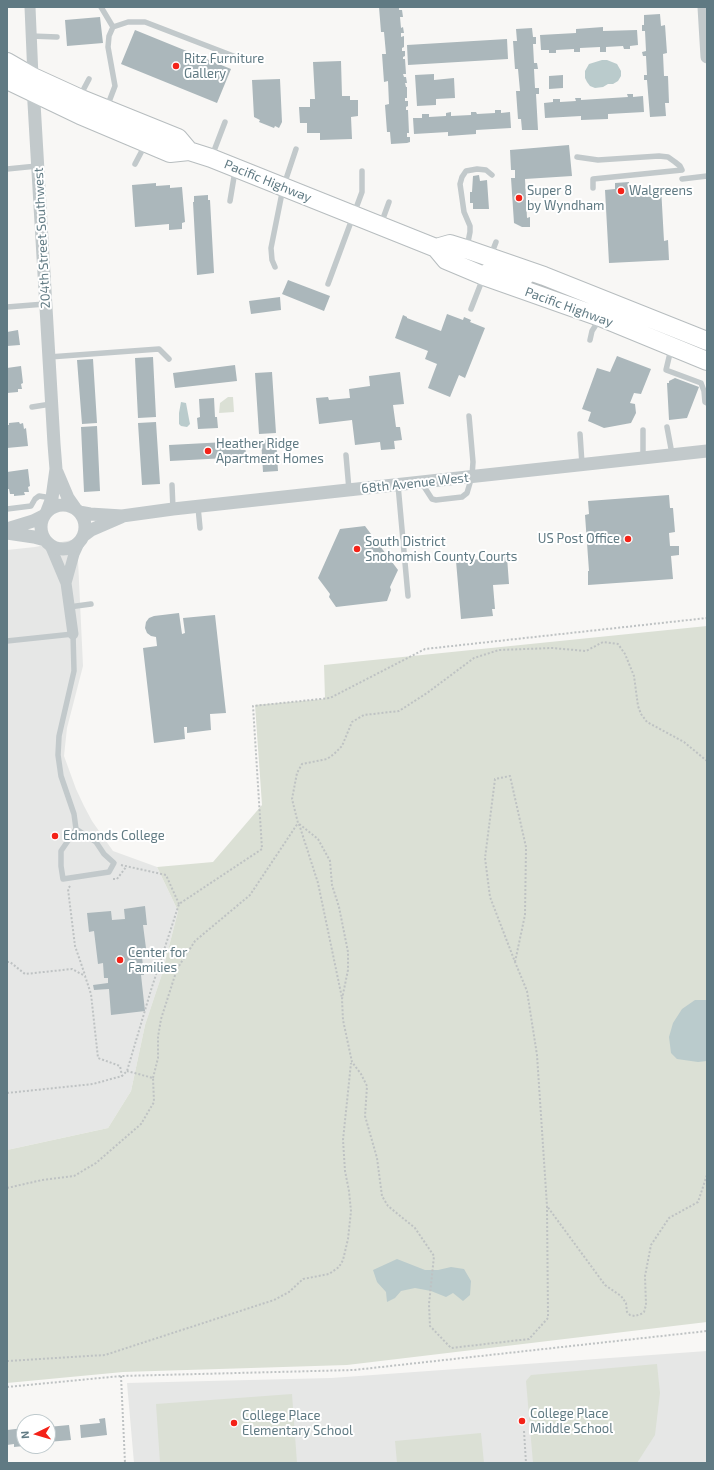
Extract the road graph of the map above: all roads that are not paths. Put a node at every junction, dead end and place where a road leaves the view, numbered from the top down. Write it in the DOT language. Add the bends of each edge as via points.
graph roads {
  1 [pos="30,7"];
  2 [pos="101,7"];
  3 [pos="704,7"];
  4 [pos="112,27"];
  5 [pos="31,36"];
  6 [pos="57,36"];
  7 [pos="236,57"];
  8 [pos="707,57"];
  9 [pos="7,62"];
  10 [pos="89,79"];
  11 [pos="7,80"];
  12 [pos="33,85"];
  13 [pos="78,98"];
  14 [pos="106,110"];
  15 [pos="225,122"];
  16 [pos="146,143"];
  17 [pos="296,149"];
  18 [pos="189,151"];
  19 [pos="577,157"];
  20 [pos="211,158"];
  21 [pos="135,164"];
  22 [pos="38,166"];
  23 [pos="7,169"];
  24 [pos="236,169"];
  25 [pos="362,171"];
  26 [pos="492,176"];
  27 [pos="707,176"];
  28 [pos="682,178"];
  29 [pos="283,188"];
  30 [pos="593,188"];
  31 [pos="230,201"];
  32 [pos="389,202"];
  33 [pos="353,215"];
  34 [pos="381,226"];
  35 [pos="466,249"];
  36 [pos="437,250"];
  37 [pos="493,250"];
  38 [pos="275,267"];
  39 [pos="538,274"];
  40 [pos="484,276"];
  41 [pos="328,284"];
  42 [pos="45,304"];
  43 [pos="7,307"];
  44 [pos="471,309"];
  45 [pos="600,318"];
  46 [pos="590,340"];
  47 [pos="707,341"];
  48 [pos="672,347"];
  49 [pos="49,357"];
  50 [pos="169,359"];
  51 [pos="707,361"];
  52 [pos="706,403"];
  53 [pos="52,404"];
  54 [pos="32,407"];
  55 [pos="469,416"];
  56 [pos="667,426"];
  57 [pos="643,430"];
  58 [pos="580,434"];
  59 [pos="707,450"];
  60 [pos="672,454"];
  61 [pos="346,455"];
  62 [pos="643,458"];
  63 [pos="582,464"];
  64 [pos="56,469"];
  65 [pos="472,476"];
  66 [pos="421,482"];
  67 [pos="398,484"];
  68 [pos="172,485"];
  69 [pos="349,490"];
  70 [pos="52,498"];
  71 [pos="198,506"];
  72 [pos="7,509"];
  73 [pos="173,509"];
  74 [pos="77,510"];
  75 [pos="45,514"];
  76 [pos="122,516"];
  77 [pos="200,528"];
  78 [pos="7,529"];
  79 [pos="7,533"];
  80 [pos="81,538"];
  81 [pos="47,542"];
  82 [pos="66,583"];
  83 [pos="408,596"];
  84 [pos="91,604"];
  85 [pos="69,607"];
  86 [pos="73,634"];
  87 [pos="7,641"];
  88 [pos="76,829"];
  1 -- 5 [label="street, 204th Street Southwest"];
  2 -- 4 [label="lane"];
  3 -- 8 [label="street"];
  4 -- 7 [label="lane" via="128,22 145,22"];
  4 -- 14 [label="lane" via="108,48 115,86"];
  5 -- 6 [label="lane"];
  5 -- 12 [label="street, 204th Street Southwest"];
  9 -- 12 [label="highway, Pacific Highway"];
  10 -- 13 [label="lane"];
  11 -- 12 [label="highway, Pacific Highway"];
  12 -- 13 [label="highway, Pacific Highway"];
  12 -- 16 [label="highway, Pacific Highway"];
  12 -- 22 [label="street, 204th Street Southwest"];
  13 -- 14 [label="highway, Pacific Highway"];
  14 -- 18 [label="highway, Pacific Highway" via="178,138"];
  15 -- 20 [label="lane"];
  16 -- 18 [label="highway, Pacific Highway" via="170,153"];
  16 -- 21 [label="lane"];
  17 -- 29 [label="lane"];
  18 -- 20 [label="highway, Pacific Highway"];
  19 -- 30 [label="lane" via="598,160 668,157 682,170 593,179"];
  20 -- 24 [label="highway, Pacific Highway"];
  22 -- 23 [label="lane"];
  22 -- 42 [label="street, 204th Street Southwest"];
  24 -- 29 [label="highway, Pacific Highway"];
  24 -- 31 [label="lane"];
  25 -- 33 [label="lane" via="362,192"];
  26 -- 35 [label="lane" via="486,170 476,169 466,171 462,177 460,184 464,212 470,226"];
  27 -- 28 [label="lane"];
  29 -- 33 [label="highway, Pacific Highway"];
  29 -- 38 [label="lane" via="271,248"];
  32 -- 34 [label="lane"];
  33 -- 34 [label="highway, Pacific Highway"];
  33 -- 41 [label="lane"];
  34 -- 36 [label="highway, Pacific Highway"];
  35 -- 36 [label="highway, Pacific Highway" via="450,244"];
  35 -- 37 [label="highway, Pacific Highway"];
  36 -- 37 [label="main road" via="449,251 476,260 484,260"];
  36 -- 40 [label="highway, Pacific Highway" via="446,260"];
  37 -- 39 [label="highway, Pacific Highway"];
  39 -- 40 [label="main road" via="518,276 494,270"];
  39 -- 47 [label="highway, Pacific Highway"];
  40 -- 44 [label="lane"];
  40 -- 45 [label="highway, Pacific Highway"];
  42 -- 43 [label="lane"];
  42 -- 49 [label="street, 204th Street Southwest"];
  45 -- 46 [label="lane"];
  45 -- 48 [label="highway, Pacific Highway"];
  48 -- 51 [label="highway, Pacific Highway"];
  48 -- 52 [label="lane" via="666,370 702,383"];
  49 -- 50 [label="lane" via="159,349"];
  49 -- 53 [label="street, 204th Street Southwest"];
  53 -- 54 [label="lane"];
  53 -- 64 [label="street, 204th Street Southwest"];
  55 -- 65 [label="lane"];
  56 -- 60 [label="lane"];
  57 -- 62 [label="lane"];
  58 -- 63 [label="lane"];
  59 -- 60 [label="street, 68th Avenue West"];
  60 -- 62 [label="street, 68th Avenue West"];
  61 -- 69 [label="lane"];
  62 -- 63 [label="street, 68th Avenue West"];
  63 -- 65 [label="street, 68th Avenue West"];
  64 -- 70 [label="street, 204th Street Southwest"];
  64 -- 74 [label="street, 204th Street Southwest" via="68,498"];
  65 -- 66 [label="street, 68th Avenue West"];
  65 -- 66 [label="lane" via="467,493 462,497 432,499"];
  66 -- 67 [label="street, 68th Avenue West"];
  67 -- 69 [label="street, 68th Avenue West"];
  67 -- 83 [label="lane"];
  68 -- 73 [label="lane"];
  69 -- 71 [label="street, 68th Avenue West"];
  70 -- 72 [label="lane" via="39,496 31,506"];
  70 -- 75 [label="street, 204th Street Southwest"];
  71 -- 73 [label="street, 68th Avenue West"];
  71 -- 77 [label="lane"];
  73 -- 76 [label="street, 68th Avenue West"];
  74 -- 75 [label="street" via="69,505 57,505"];
  74 -- 76 [label="street, 68th Avenue West" via="90,514"];
  74 -- 80 [label="street" via="84,523"];
  75 -- 78 [label="street" via="33,521"];
  75 -- 81 [label="street" via="40,528"];
  76 -- 80 [label="street, 68th Avenue West" via="91,530"];
  79 -- 81 [label="street"];
  80 -- 81 [label="street" via="69,548 62,549"];
  80 -- 82 [label="street"];
  81 -- 82 [label="street"];
  82 -- 85 [label="street"];
  84 -- 85 [label="lane"];
  85 -- 86 [label="street"];
  86 -- 87 [label="lane"];
  86 -- 88 [label="lane" via="74,671 59,736 58,755 61,776 74,814"];
  88 -- 88 [label="lane" via="61,851 63,879 109,872 114,863 96,842"];
}
